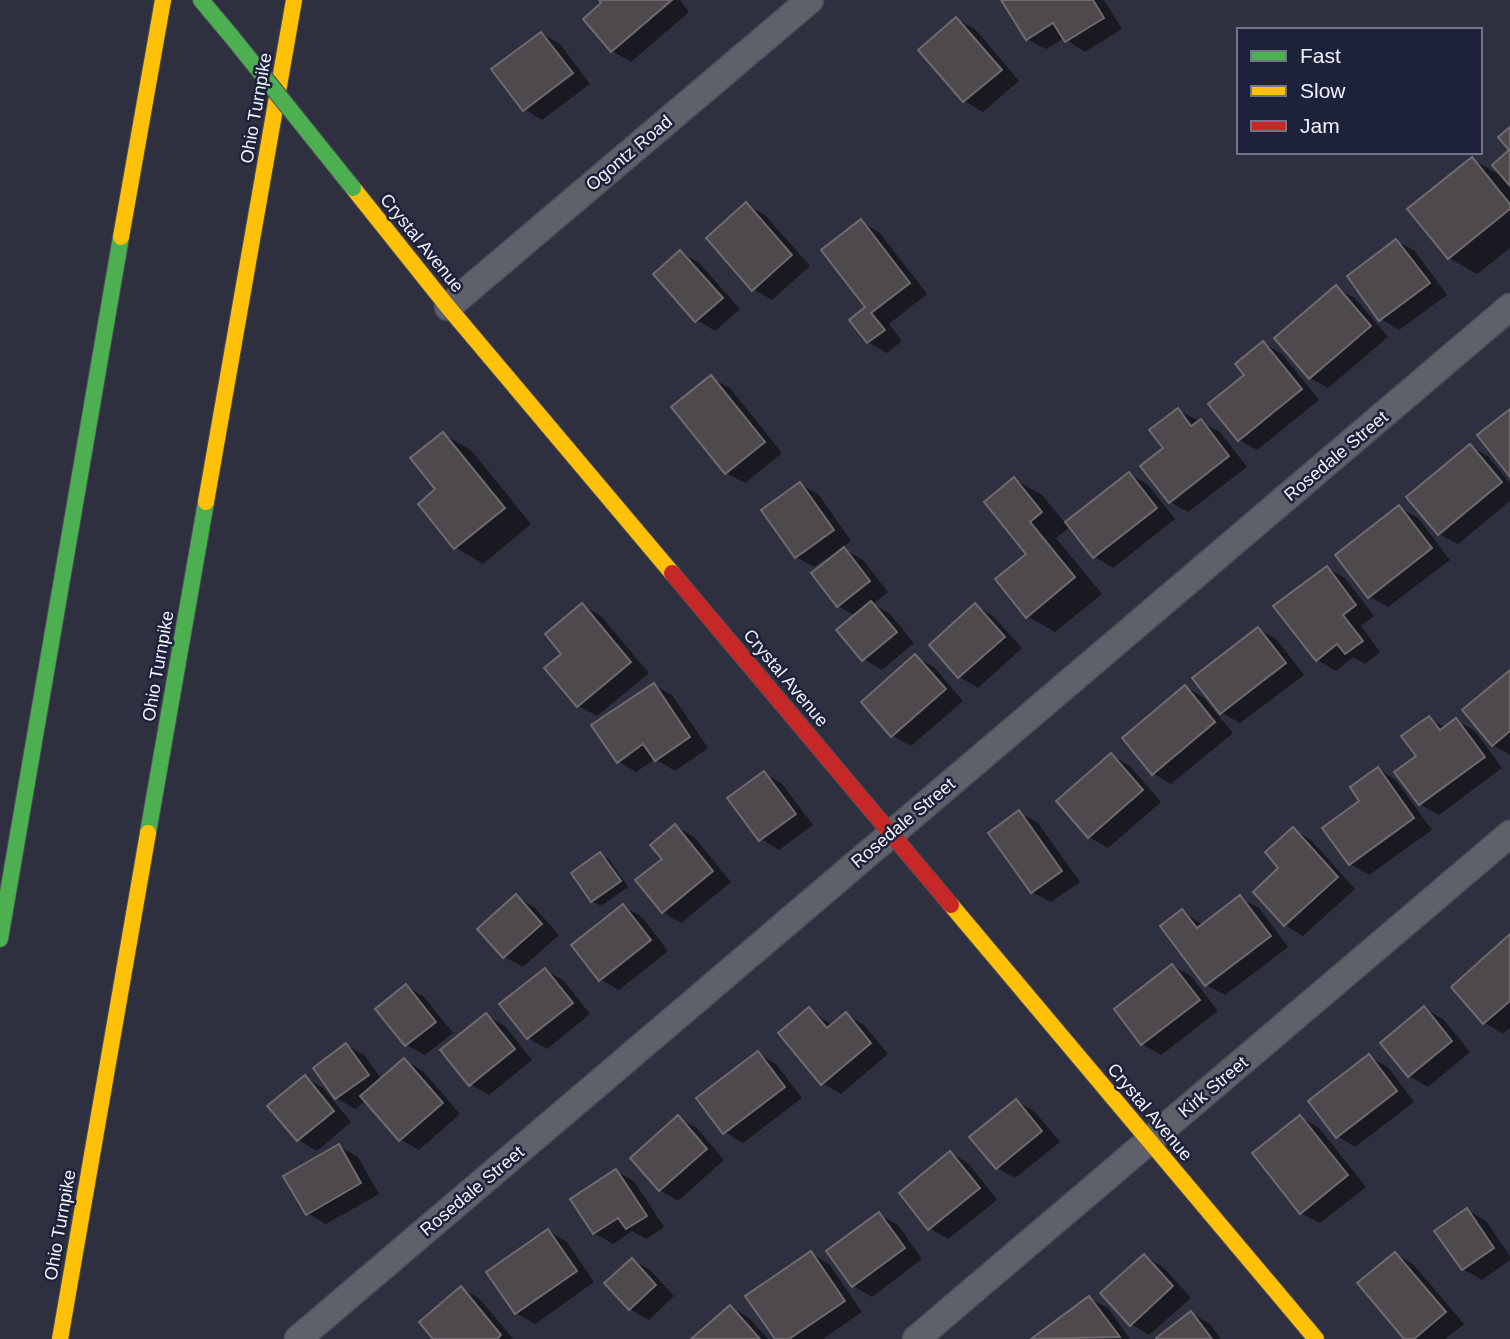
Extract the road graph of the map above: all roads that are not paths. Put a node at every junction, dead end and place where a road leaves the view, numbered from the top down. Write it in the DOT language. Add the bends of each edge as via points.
graph roads {
  1 [pos="163,0"];
  2 [pos="201,0"];
  3 [pos="294,0"];
  4 [pos="810,0"];
  5 [pos="448,307"];
  6 [pos="1510,307"];
  7 [pos="891,834"];
  8 [pos="1510,834"];
  9 [pos="0,939"];
  10 [pos="1150,1141"];
  11 [pos="60,1339"];
  12 [pos="298,1339"];
  13 [pos="916,1339"];
  14 [pos="1316,1339"];
  1 -- 9 [label="main road" via="65,541"];
  2 -- 5 [label="main road, Crystal Avenue, bridge"];
  3 -- 11 [label="main road, Ohio Turnpike"];
  4 -- 5 [label="street, Ogontz Road"];
  5 -- 7 [label="main road, Crystal Avenue"];
  6 -- 7 [label="street, Rosedale Street"];
  7 -- 10 [label="main road, Crystal Avenue"];
  7 -- 12 [label="street, Rosedale Street"];
  8 -- 10 [label="street, Kirk Street"];
  10 -- 13 [label="street, Kirk Street"];
  10 -- 14 [label="main road, Crystal Avenue"];
}
